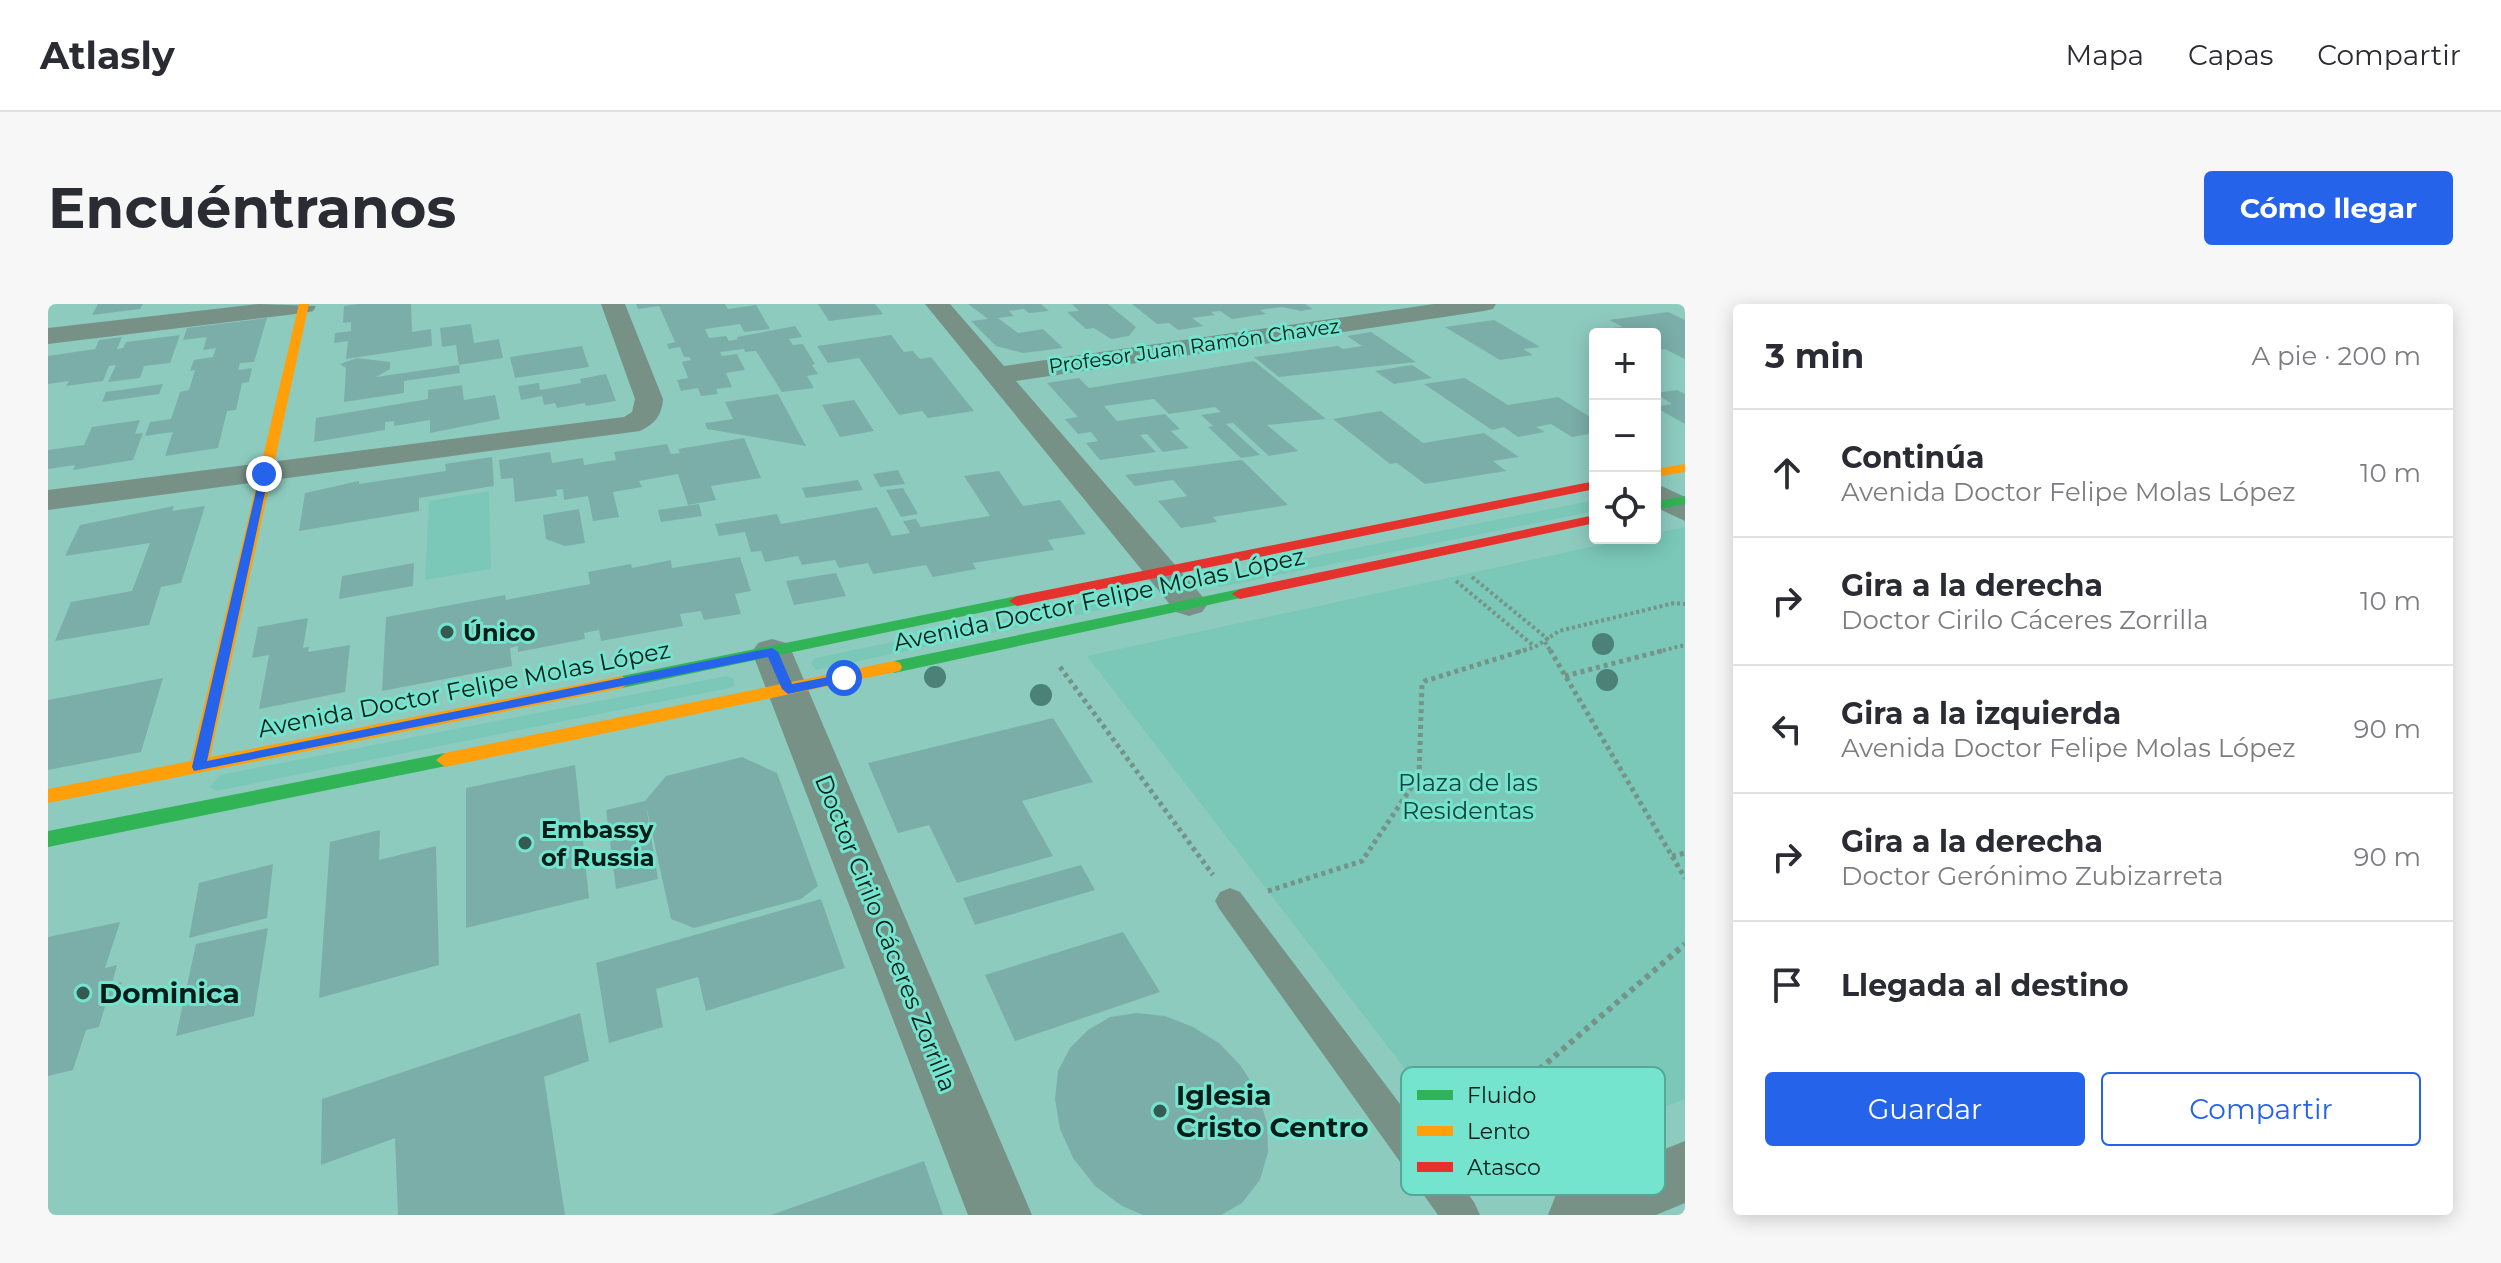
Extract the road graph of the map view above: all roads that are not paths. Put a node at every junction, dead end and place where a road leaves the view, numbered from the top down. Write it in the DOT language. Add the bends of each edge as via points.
graph roads {
  1 [pos="613,304"];
  2 [pos="937,304"];
  3 [pos="1484,304"];
  4 [pos="304,305"];
  5 [pos="1410,309"];
  6 [pos="48,336"];
  7 [pos="998,375"];
  8 [pos="1685,468"];
  9 [pos="1661,472"];
  10 [pos="264,474"];
  11 [pos="1589,486"];
  12 [pos="48,500"];
  13 [pos="1589,520"];
  14 [pos="1161,570"];
  15 [pos="1189,604"];
  16 [pos="780,671"];
  17 [pos="199,767"];
  18 [pos="48,796"];
  19 [pos="48,822"];
  20 [pos="48,839"];
  21 [pos="1233,892"];
  22 [pos="1401,1130"];
  23 [pos="1685,1172"];
  24 [pos="1665,1180"];
  25 [pos="1447,1195"];
  26 [pos="1629,1195"];
  27 [pos="1000,1215"];
  28 [pos="1461,1215"];
  29 [pos="1580,1215"];
  1 -- 10 [label="street" via="649,399 643,419 630,425"];
  2 -- 7 [label="street"];
  3 -- 5 [label="street, Profesor Juan Ramón Chavez"];
  4 -- 6 [label="street"];
  4 -- 10 [label="main road"];
  5 -- 7 [label="street, Profesor Juan Ramón Chavez"];
  7 -- 14 [label="street"];
  8 -- 9 [label="main road"];
  10 -- 12 [label="street"];
  10 -- 17 [label="main road"];
  11 -- 14 [label="main road, Avenida Doctor Felipe Molas López"];
  13 -- 15 [label="main road, Avenida Doctor Felipe Molas López"];
  14 -- 15 [label="street"];
  14 -- 16 [label="main road, Avenida Doctor Felipe Molas López"];
  15 -- 16 [label="main road, Avenida Doctor Felipe Molas López"];
  16 -- 17 [label="main road, Avenida Doctor Felipe Molas López"];
  16 -- 20 [label="main road, Avenida Doctor Felipe Molas López" via="174,816"];
  16 -- 27 [label="street, Doctor Cirilo Cáceres Zorrilla"];
  17 -- 18 [label="main road, Avenida Doctor Felipe Molas López"];
  17 -- 19 [label="main road" via="135,805"];
  21 -- 22 [label="lane"];
  23 -- 24 [label="street"];
  25 -- 28 [label="lane"];
  26 -- 29 [label="street"];
}
